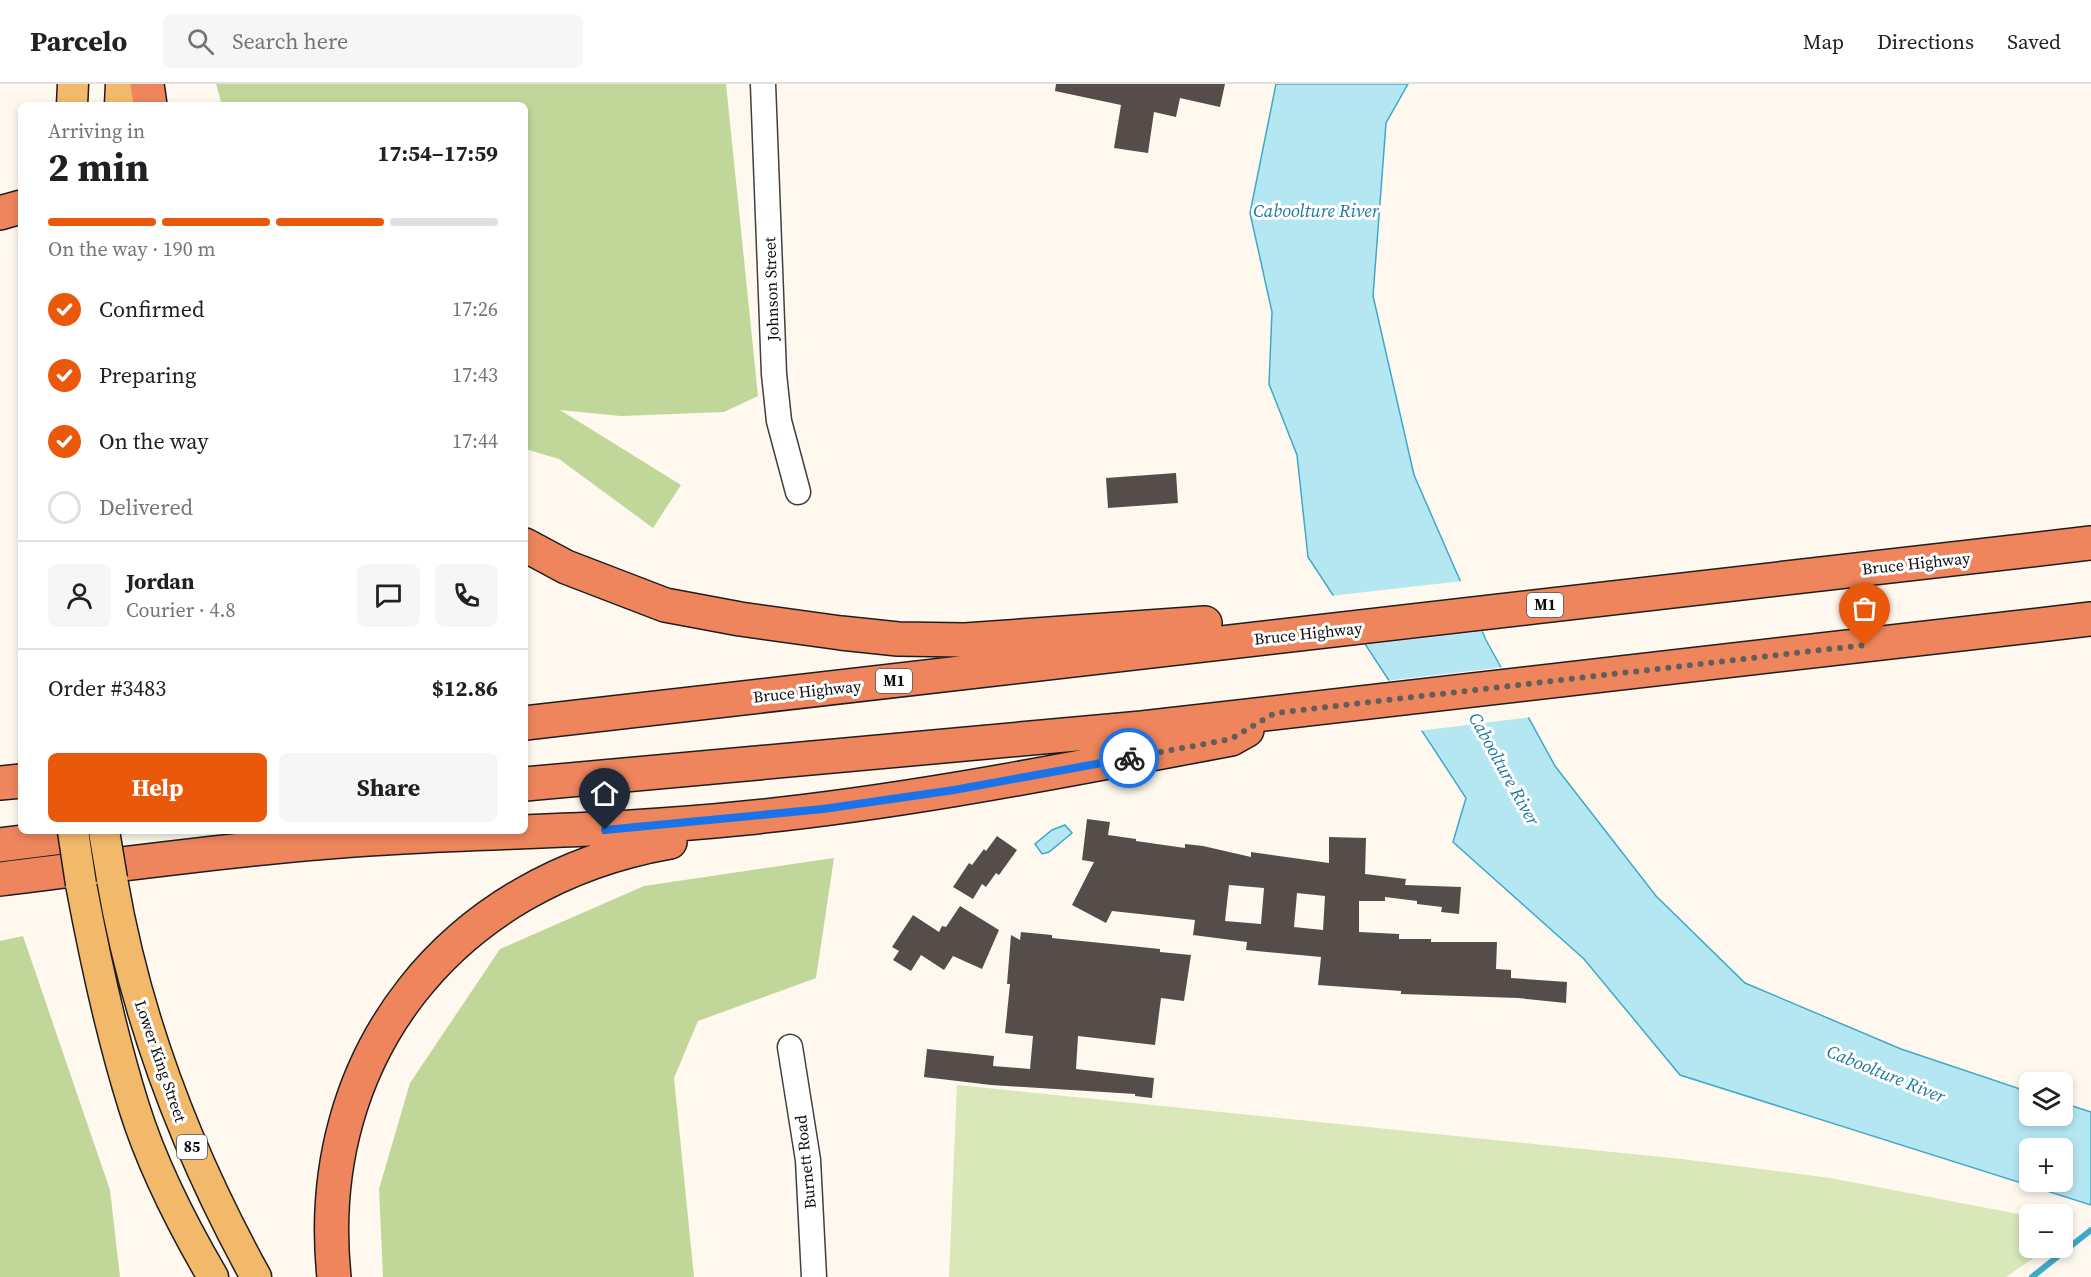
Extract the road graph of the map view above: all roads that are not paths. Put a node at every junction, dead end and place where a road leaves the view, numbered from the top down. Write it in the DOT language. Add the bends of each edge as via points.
graph roads {
  1 [pos="73,84"];
  2 [pos="121,84"];
  3 [pos="147,84"];
  4 [pos="762,84"];
  5 [pos="72,102"];
  6 [pos="120,102"];
  7 [pos="150,102"];
  8 [pos="18,208"];
  9 [pos="0,213"];
  10 [pos="18,233"];
  11 [pos="0,236"];
  12 [pos="798,492"];
  13 [pos="2091,543"];
  14 [pos="528,547"];
  15 [pos="2091,619"];
  16 [pos="1263,638"];
  17 [pos="1275,713"];
  18 [pos="528,723"];
  19 [pos="18,781"];
  20 [pos="0,783"];
  21 [pos="528,784"];
  22 [pos="746,818"];
  23 [pos="528,833"];
  24 [pos="73,834"];
  25 [pos="86,834"];
  26 [pos="104,834"];
  27 [pos="490,834"];
  28 [pos="0,845"];
  29 [pos="0,879"];
  30 [pos="790,1047"];
  31 [pos="213,1277"];
  32 [pos="256,1277"];
  33 [pos="334,1277"];
  34 [pos="814,1277"];
  1 -- 5 [label="main road"];
  2 -- 6 [label="main road"];
  3 -- 7 [label="highway"];
  4 -- 12 [label="street, Johnson Street" via="774,374 779,421"];
  8 -- 9 [label="highway"];
  10 -- 11 [label="highway"];
  13 -- 16 [label="highway, Bruce Highway / M1"];
  14 -- 16 [label="highway" via="566,567 665,605 841,633 965,640 1224,621"];
  15 -- 17 [label="highway"];
  16 -- 18 [label="highway, Bruce Highway / M1"];
  17 -- 21 [label="highway"];
  17 -- 22 [label="highway" via="1231,739 934,793"];
  19 -- 20 [label="highway"];
  22 -- 23 [label="highway"];
  22 -- 33 [label="highway" via="714,835 633,850 560,874 497,910 447,952 420,981 385,1029 350,1104 332,1193"];
  24 -- 31 [label="main road, Lower King Street, bridge" via="104,993 135,1109 181,1217"];
  25 -- 28 [label="highway"];
  26 -- 32 [label="main road, Lower King Street / 85, bridge" via="132,975 166,1083 217,1205"];
  27 -- 29 [label="highway" via="317,843 131,861"];
  30 -- 34 [label="street, Burnett Road" via="808,1160"];
}
